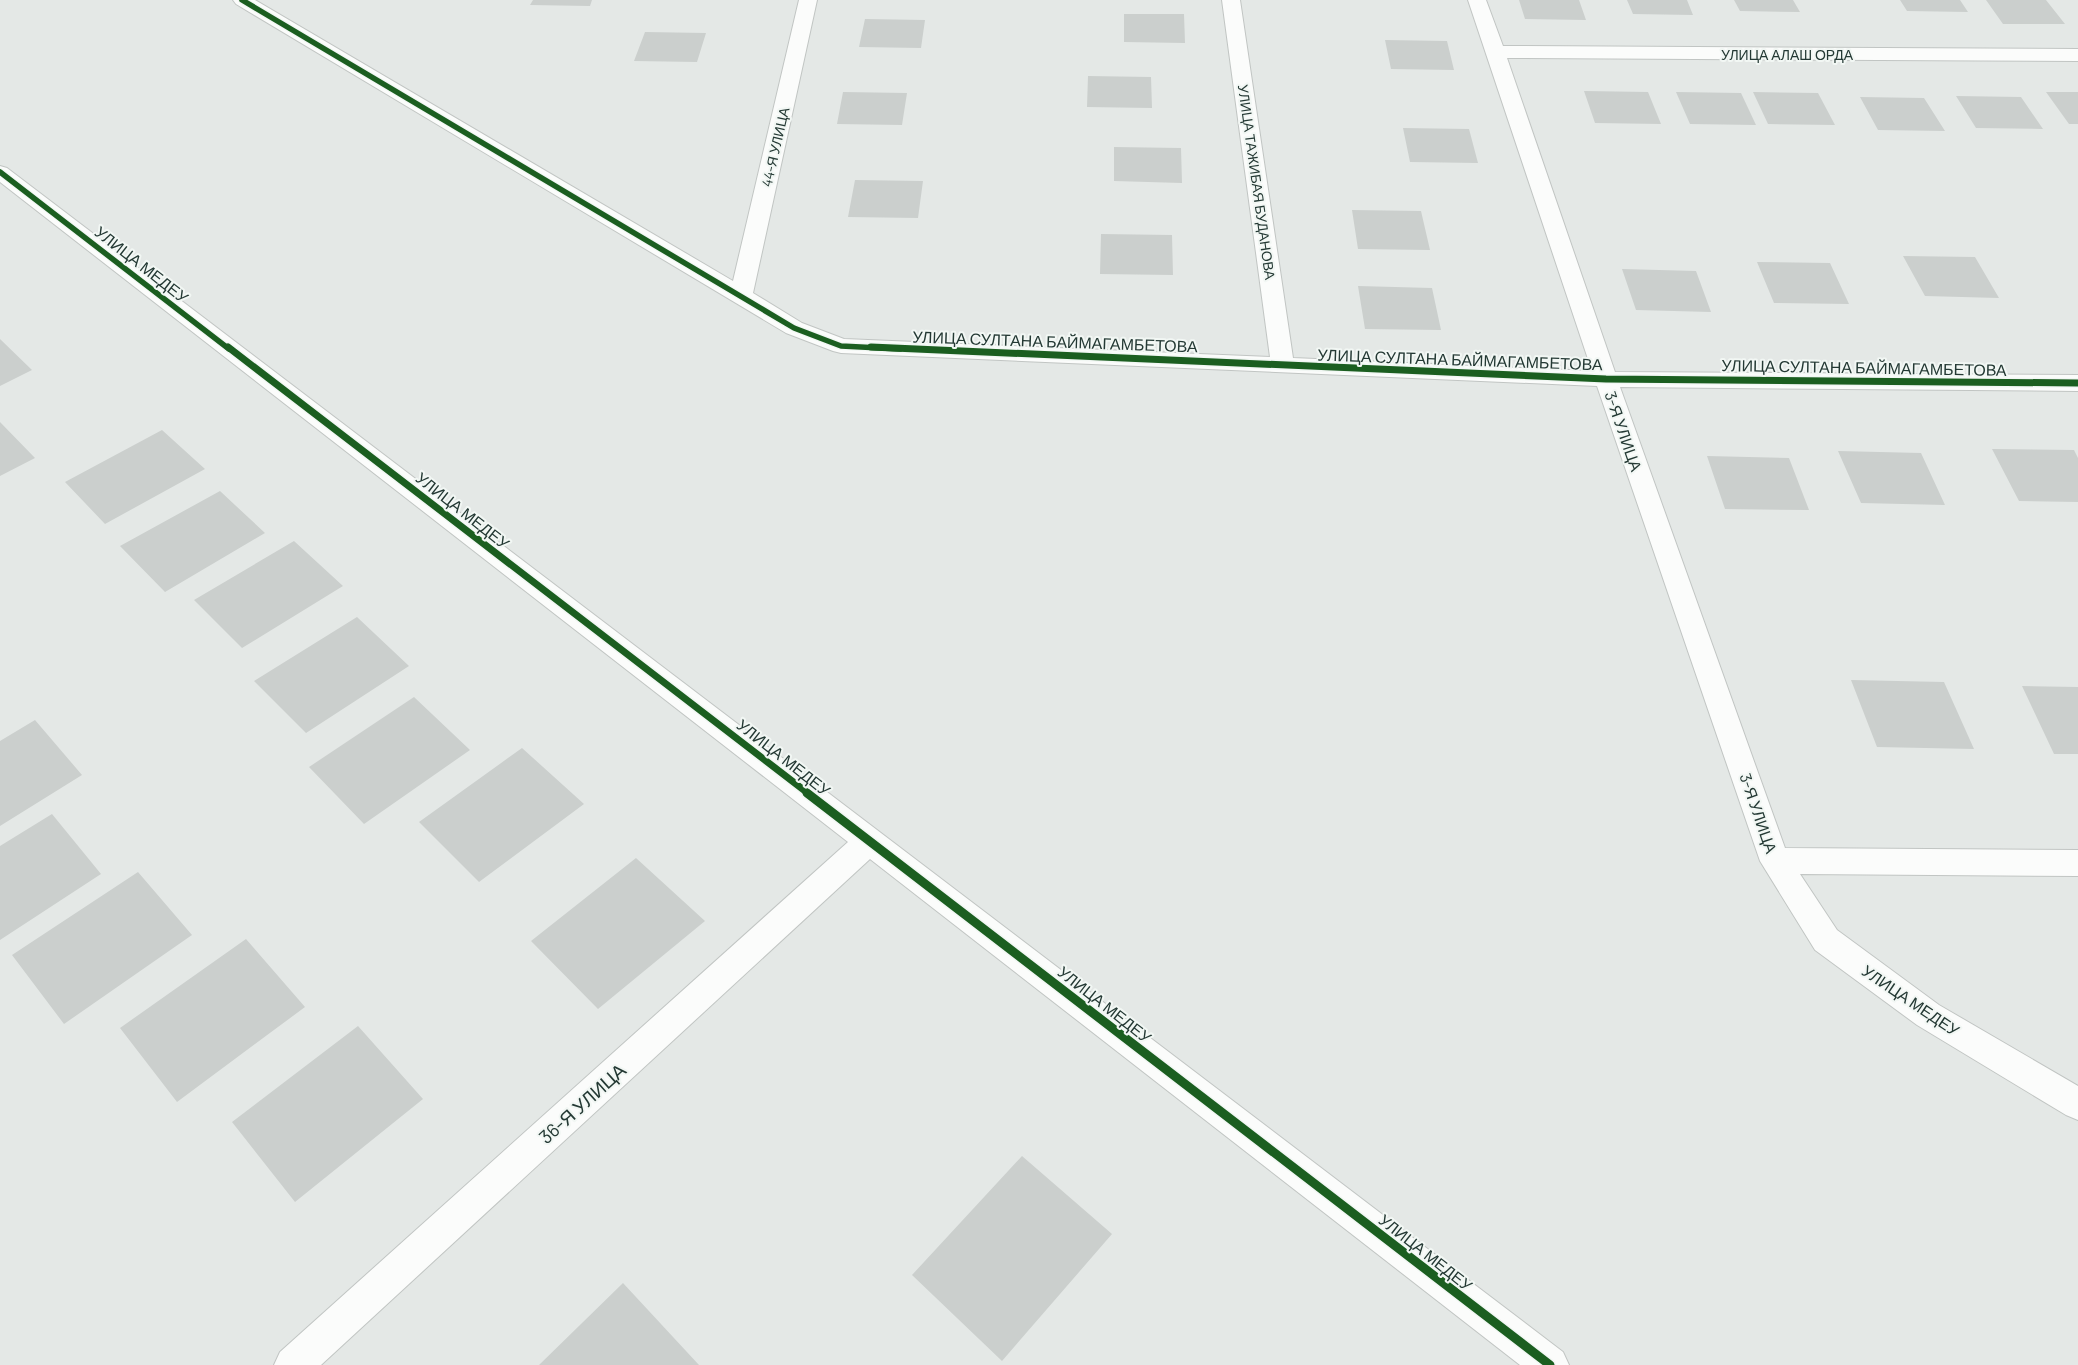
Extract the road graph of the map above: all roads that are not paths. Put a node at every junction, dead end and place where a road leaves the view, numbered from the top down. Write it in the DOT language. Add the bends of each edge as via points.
graph roads {
  1 [pos="242,0"];
  2 [pos="808,0"];
  3 [pos="1231,0"];
  4 [pos="1477,0"];
  5 [pos="1496,52"];
  6 [pos="2078,55"];
  7 [pos="0,172"];
  8 [pos="741,295"];
  9 [pos="1283,365"];
  10 [pos="1606,379"];
  11 [pos="2078,383"];
  12 [pos="870,840"];
  13 [pos="1775,861"];
  14 [pos="2078,863"];
  15 [pos="2078,1104"];
  16 [pos="293,1365"];
  17 [pos="1550,1365"];
  1 -- 8 [label="street"];
  2 -- 8 [label="street, 44-Я УЛИЦА"];
  3 -- 9 [label="street, УЛИЦА ТАЖИБАЯ БУДАНОВА"];
  4 -- 5 [label="street, 3-Я УЛИЦА"];
  5 -- 6 [label="street, УЛИЦА АЛАШ ОРДА"];
  5 -- 10 [label="street, 3-Я УЛИЦА"];
  7 -- 12 [label="street, УЛИЦА МЕДЕУ"];
  8 -- 9 [label="street, УЛИЦА СУЛТАНА БАЙМАГАМБЕТОВА" via="794,328 841,346"];
  9 -- 10 [label="street, УЛИЦА СУЛТАНА БАЙМАГАМБЕТОВА"];
  10 -- 11 [label="street, УЛИЦА СУЛТАНА БАЙМАГАМБЕТОВА"];
  10 -- 13 [label="street, 3-Я УЛИЦА"];
  12 -- 16 [label="street, 36-Я УЛИЦА"];
  12 -- 17 [label="street, УЛИЦА МЕДЕУ"];
  13 -- 14 [label="street"];
  13 -- 15 [label="street, УЛИЦА МЕДЕУ" via="1826,940 1928,1015"];
}
